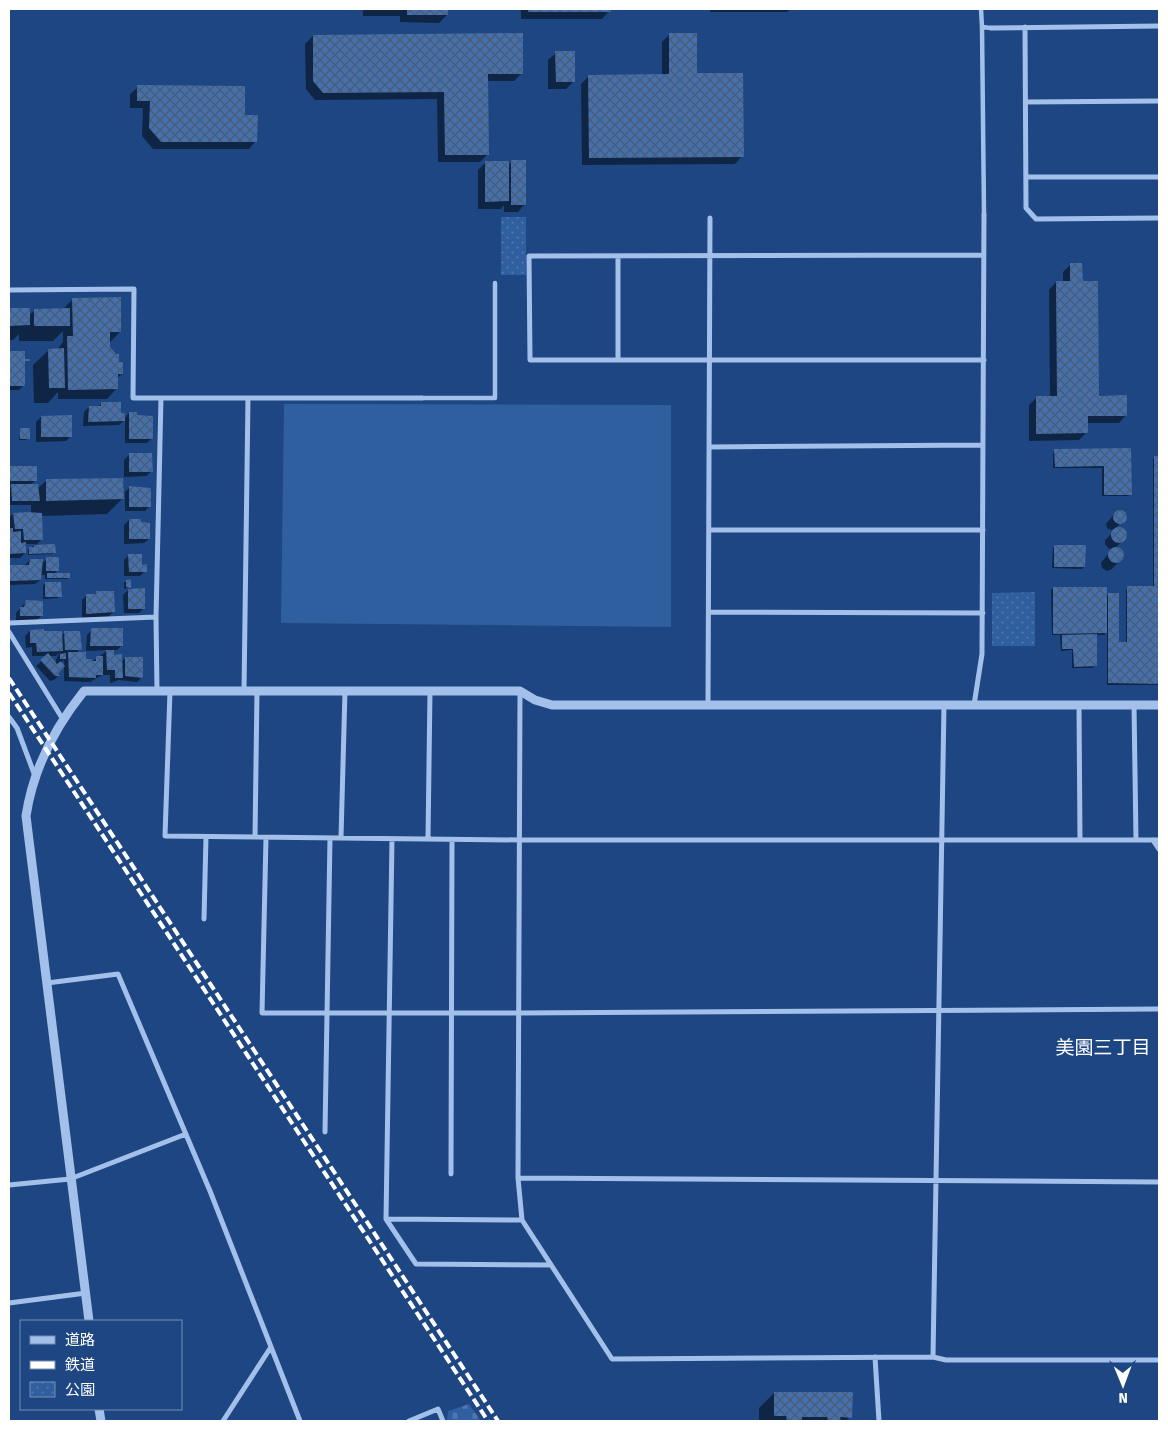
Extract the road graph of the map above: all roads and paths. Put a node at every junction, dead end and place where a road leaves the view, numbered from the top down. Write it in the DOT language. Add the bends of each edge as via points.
graph roads {
  1 [pos="982,9"];
  2 [pos="1159,26"];
  3 [pos="982,27"];
  4 [pos="1026,27"];
  5 [pos="990,28"];
  6 [pos="1159,101"];
  7 [pos="1026,102"];
  8 [pos="1026,177"];
  9 [pos="1159,177"];
  10 [pos="984,214"];
  11 [pos="710,218"];
  12 [pos="1159,218"];
  13 [pos="984,255"];
  14 [pos="618,256"];
  15 [pos="710,256"];
  16 [pos="495,283"];
  17 [pos="9,290"];
  18 [pos="618,360"];
  19 [pos="710,360"];
  20 [pos="984,360"];
  21 [pos="161,398"];
  22 [pos="248,398"];
  23 [pos="422,398"];
  24 [pos="983,445"];
  25 [pos="709,447"];
  26 [pos="709,530"];
  27 [pos="983,530"];
  28 [pos="708,612"];
  29 [pos="982,613"];
  30 [pos="156,617"];
  31 [pos="9,623"];
  32 [pos="9,632"];
  33 [pos="157,691"];
  34 [pos="170,691"];
  35 [pos="244,691"];
  36 [pos="257,691"];
  37 [pos="345,691"];
  38 [pos="430,691"];
  39 [pos="520,691"];
  40 [pos="708,705"];
  41 [pos="944,705"];
  42 [pos="974,705"];
  43 [pos="1079,705"];
  44 [pos="1134,705"];
  45 [pos="1159,705"];
  46 [pos="9,717"];
  47 [pos="62,718"];
  48 [pos="35,777"];
  49 [pos="206,837"];
  50 [pos="255,837"];
  51 [pos="266,838"];
  52 [pos="330,838"];
  53 [pos="341,838"];
  54 [pos="392,839"];
  55 [pos="428,840"];
  56 [pos="452,840"];
  57 [pos="520,840"];
  58 [pos="942,840"];
  59 [pos="1080,840"];
  60 [pos="1136,840"];
  61 [pos="1156,840"];
  62 [pos="1159,849"];
  63 [pos="204,919"];
  64 [pos="47,983"];
  65 [pos="939,1009"];
  66 [pos="1159,1009"];
  67 [pos="327,1013"];
  68 [pos="389,1013"];
  69 [pos="452,1013"];
  70 [pos="519,1014"];
  71 [pos="325,1132"];
  72 [pos="186,1134"];
  73 [pos="451,1174"];
  74 [pos="518,1178"];
  75 [pos="70,1179"];
  76 [pos="936,1180"];
  77 [pos="1159,1182"];
  78 [pos="9,1185"];
  79 [pos="386,1219"];
  80 [pos="522,1220"];
  81 [pos="551,1265"];
  82 [pos="86,1293"];
  83 [pos="9,1303"];
  84 [pos="89,1320"];
  85 [pos="271,1347"];
  86 [pos="875,1357"];
  87 [pos="933,1357"];
  88 [pos="1159,1360"];
  89 [pos="223,1421"];
  90 [pos="300,1421"];
  91 [pos="409,1421"];
  92 [pos="443,1421"];
  93 [pos="879,1421"];
  1 -- 3 [label="street"];
  2 -- 4 [label="street"];
  3 -- 5 [label="street"];
  3 -- 10 [label="street"];
  4 -- 5 [label="street"];
  4 -- 7 [label="street"];
  6 -- 7 [label="street"];
  7 -- 8 [label="street"];
  8 -- 9 [label="street"];
  8 -- 12 [label="street" via="1026,208 1036,219"];
  10 -- 13 [label="street"];
  11 -- 15 [label="street"];
  13 -- 15 [label="street"];
  13 -- 20 [label="street"];
  14 -- 15 [label="street"];
  14 -- 18 [label="street"];
  14 -- 18 [label="street" via="529,256 530,360"];
  15 -- 19 [label="street"];
  16 -- 23 [label="street" via="495,398"];
  17 -- 21 [label="street" via="134,289 133,398"];
  18 -- 19 [label="street"];
  19 -- 20 [label="street"];
  19 -- 25 [label="street"];
  20 -- 24 [label="street"];
  21 -- 22 [label="street"];
  21 -- 30 [label="street"];
  22 -- 23 [label="street"];
  22 -- 35 [label="street"];
  24 -- 25 [label="street"];
  24 -- 27 [label="street"];
  25 -- 26 [label="street"];
  26 -- 27 [label="street"];
  26 -- 28 [label="street"];
  27 -- 29 [label="street"];
  28 -- 29 [label="street"];
  28 -- 40 [label="street"];
  29 -- 42 [label="street" via="982,654"];
  30 -- 31 [label="street"];
  30 -- 33 [label="street"];
  32 -- 47 [label="street"];
  33 -- 34 [label="street"];
  33 -- 47 [label="street" via="84,691"];
  34 -- 35 [label="street"];
  34 -- 49 [label="street" via="165,836"];
  35 -- 36 [label="street"];
  36 -- 37 [label="street"];
  36 -- 50 [label="street"];
  37 -- 38 [label="street"];
  37 -- 53 [label="street"];
  38 -- 39 [label="street"];
  38 -- 55 [label="street"];
  39 -- 40 [label="street" via="552,705"];
  39 -- 57 [label="street"];
  40 -- 41 [label="street"];
  41 -- 42 [label="street"];
  41 -- 58 [label="street"];
  42 -- 43 [label="street"];
  43 -- 44 [label="street"];
  43 -- 59 [label="street"];
  44 -- 45 [label="street"];
  44 -- 60 [label="street"];
  46 -- 48 [label="street" via="17,728"];
  47 -- 48 [label="street"];
  48 -- 64 [label="street" via="26,816"];
  49 -- 50 [label="street"];
  49 -- 63 [label="street"];
  50 -- 51 [label="street"];
  51 -- 52 [label="street"];
  51 -- 67 [label="street" via="262,1013"];
  52 -- 53 [label="street"];
  52 -- 67 [label="street"];
  53 -- 54 [label="street"];
  54 -- 55 [label="street"];
  54 -- 68 [label="street"];
  55 -- 56 [label="street"];
  56 -- 57 [label="street"];
  56 -- 69 [label="street"];
  57 -- 58 [label="street"];
  57 -- 70 [label="street"];
  58 -- 59 [label="street"];
  58 -- 65 [label="street"];
  59 -- 60 [label="street"];
  60 -- 61 [label="street"];
  61 -- 62 [label="street"];
  64 -- 72 [label="street" via="118,974"];
  64 -- 75 [label="street"];
  65 -- 66 [label="street"];
  65 -- 70 [label="street"];
  65 -- 76 [label="street"];
  67 -- 68 [label="street"];
  67 -- 71 [label="street"];
  68 -- 69 [label="street"];
  68 -- 79 [label="street"];
  69 -- 70 [label="street"];
  69 -- 73 [label="street"];
  70 -- 74 [label="street"];
  72 -- 75 [label="street"];
  72 -- 85 [label="street"];
  74 -- 76 [label="street"];
  74 -- 80 [label="street"];
  75 -- 78 [label="street"];
  75 -- 82 [label="street"];
  76 -- 77 [label="street"];
  76 -- 87 [label="street"];
  79 -- 80 [label="street"];
  79 -- 81 [label="street" via="416,1264"];
  80 -- 81 [label="street"];
  81 -- 86 [label="street" via="612,1359"];
  82 -- 83 [label="street"];
  82 -- 84 [label="street"];
  85 -- 89 [label="street"];
  85 -- 90 [label="street"];
  86 -- 87 [label="street"];
  86 -- 93 [label="street"];
  87 -- 88 [label="street" via="946,1360"];
  91 -- 92 [label="street" via="438,1409"];
}
